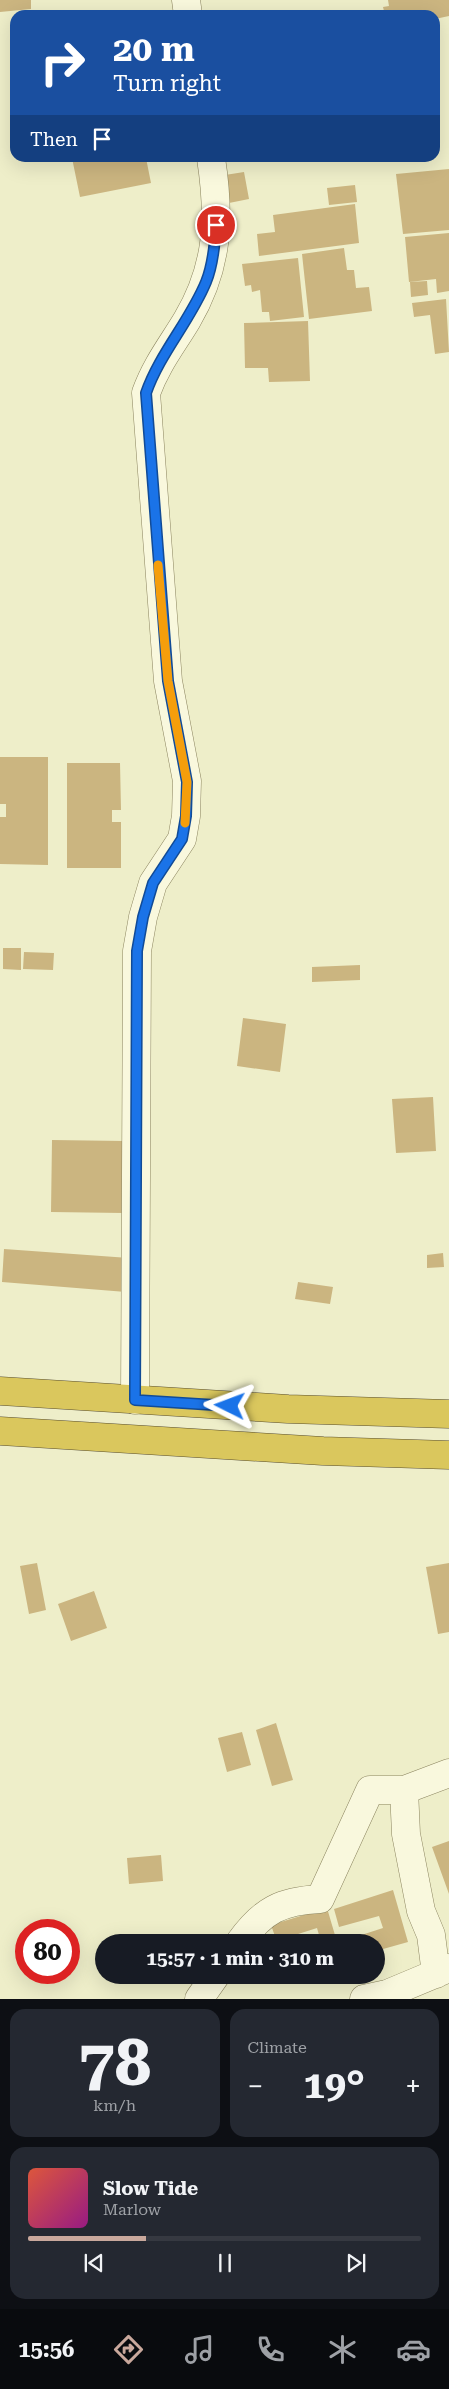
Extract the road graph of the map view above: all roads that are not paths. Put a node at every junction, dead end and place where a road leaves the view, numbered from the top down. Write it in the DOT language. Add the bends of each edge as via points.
graph roads {
  1 [pos="212,162"];
  2 [pos="0,1391"];
  3 [pos="135,1400"];
  4 [pos="449,1414"];
  5 [pos="0,1431"];
  6 [pos="449,1455"];
  7 [pos="449,1773"];
  8 [pos="404,1790"];
  9 [pos="247,1934"];
  10 [pos="442,1971"];
  11 [pos="210,1984"];
  12 [pos="379,1997"];
  13 [pos="199,1999"];
  1 -- 3 [label="street" via="217,198 215,238 207,280 188,318 154,370 146,393 168,681 187,782 182,839 153,883 137,951"];
  2 -- 3 [label="highway"];
  3 -- 4 [label="highway"];
  5 -- 6 [label="highway" via="323,1451"];
  7 -- 8 [label="street"];
  8 -- 9 [label="street" via="370,1790 320,1899 297,1900 280,1906 262,1917"];
  8 -- 10 [label="street" via="406,1834 421,1911"];
  10 -- 12 [label="street"];
  11 -- 13 [label="street"];
}
